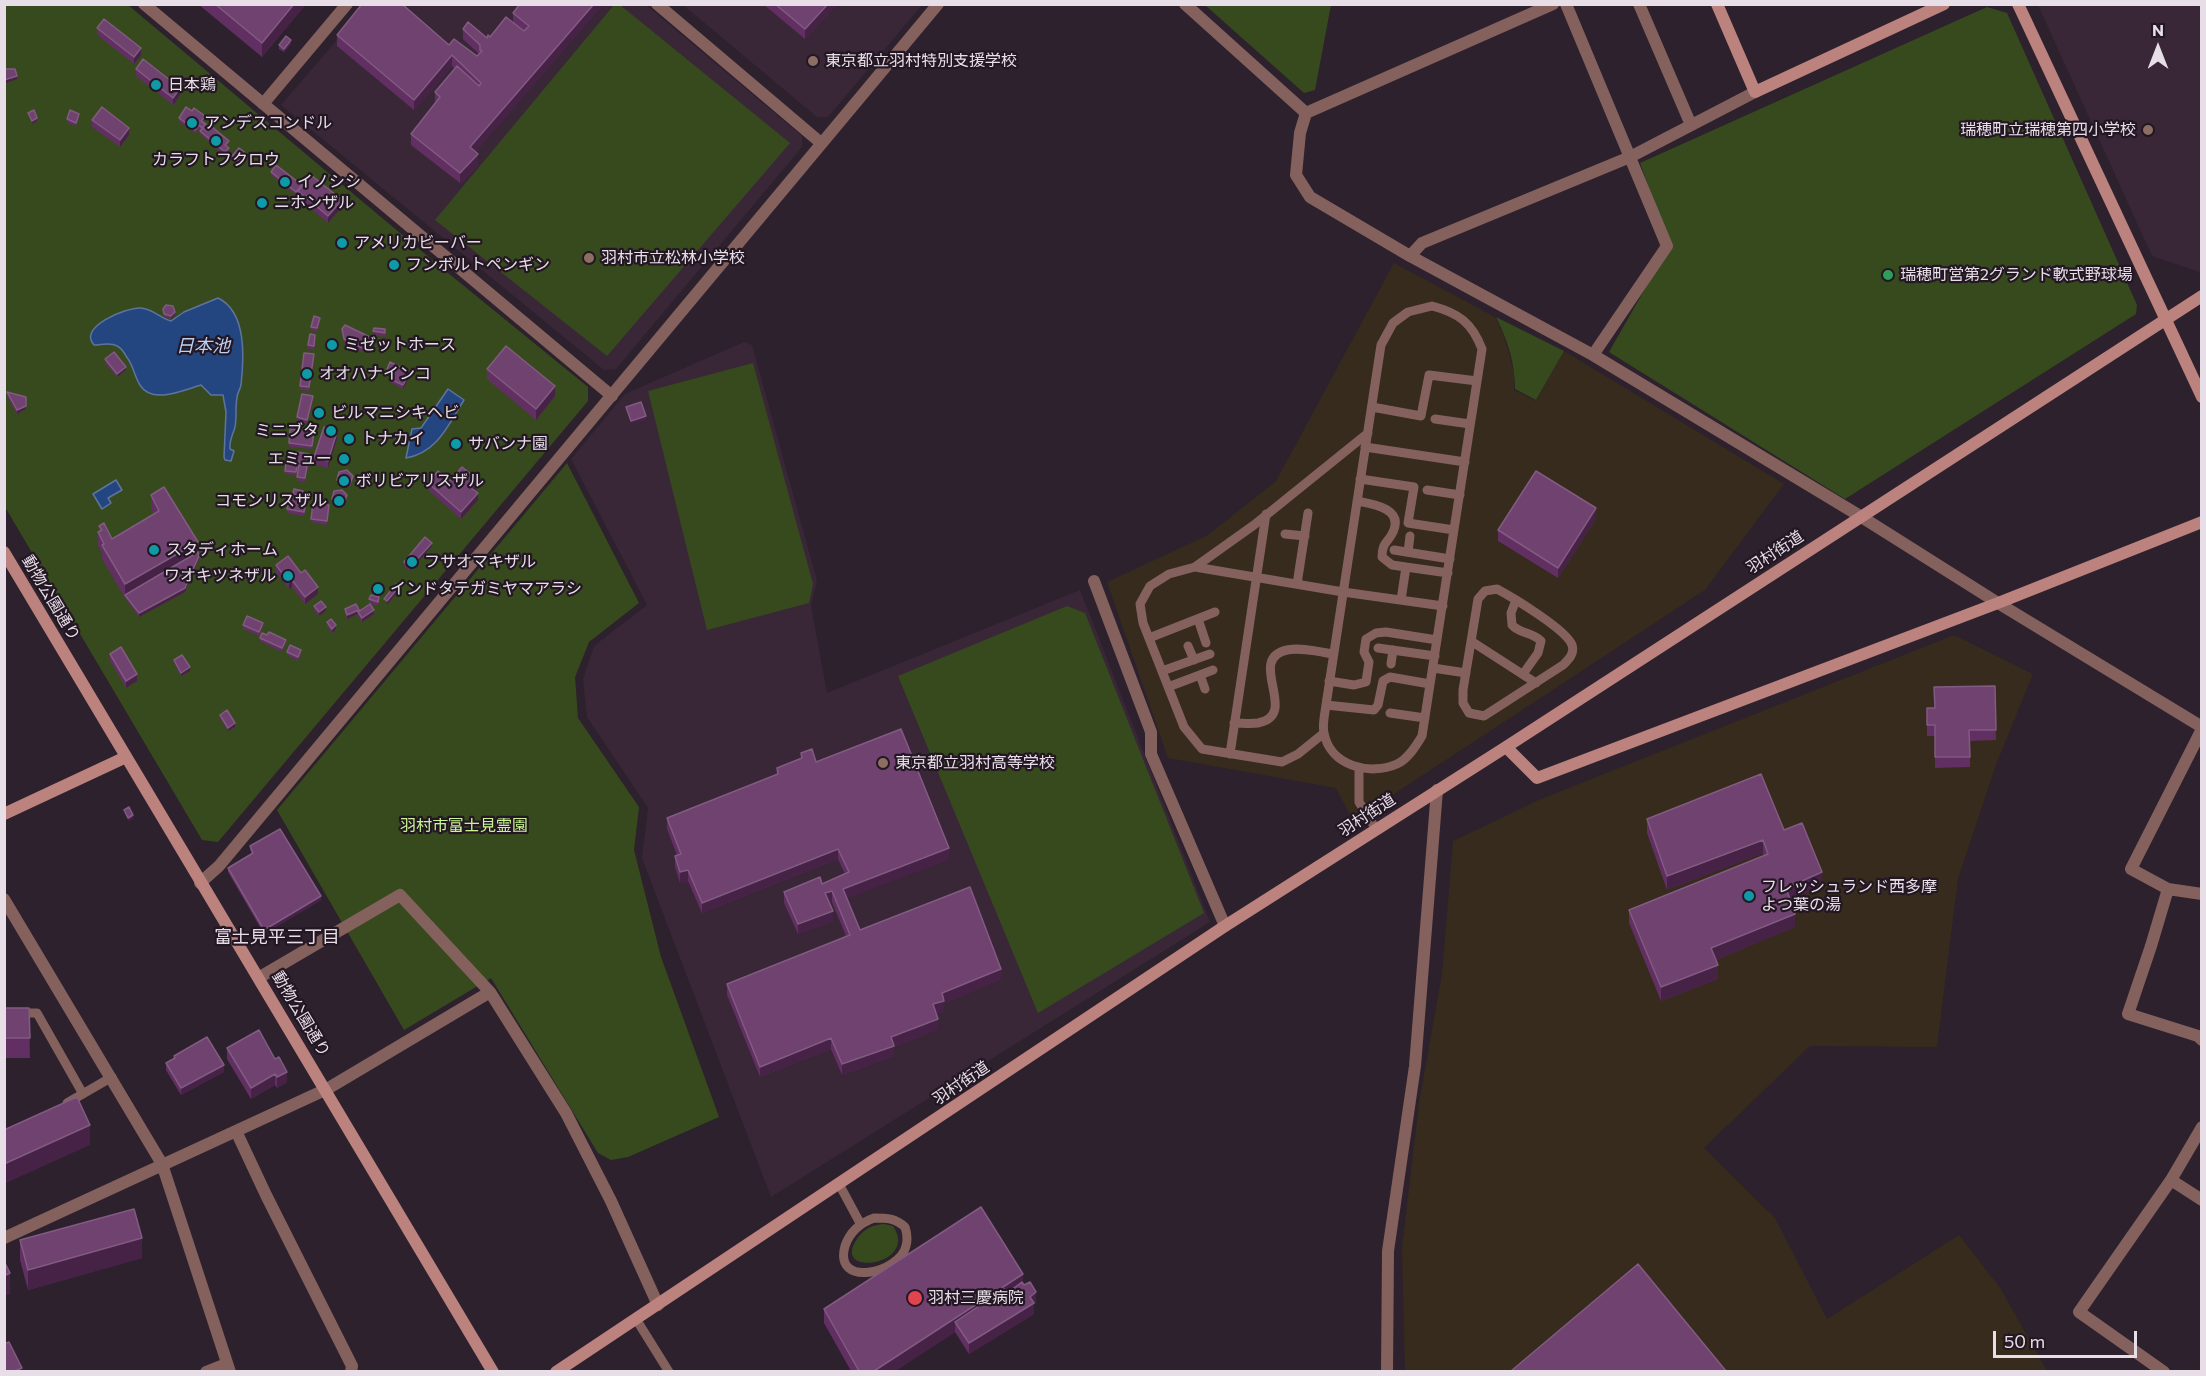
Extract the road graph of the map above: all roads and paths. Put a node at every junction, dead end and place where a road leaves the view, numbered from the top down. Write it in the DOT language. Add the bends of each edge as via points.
graph roads {
  1 [pos="144,4"];
  2 [pos="347,4"];
  3 [pos="657,4"];
  4 [pos="938,4"];
  5 [pos="1185,4"];
  6 [pos="1553,4"];
  7 [pos="1566,4"];
  8 [pos="1640,4"];
  9 [pos="1717,4"];
  10 [pos="1944,4"];
  11 [pos="2018,4"];
  12 [pos="1755,92"];
  13 [pos="263,104"];
  14 [pos="1306,113"];
  15 [pos="1691,125"];
  16 [pos="821,143"];
  17 [pos="1630,157"];
  18 [pos="1410,256"];
  19 [pos="2202,296"];
  20 [pos="2166,319"];
  21 [pos="1593,355"];
  22 [pos="1477,381"];
  23 [pos="612,396"];
  24 [pos="2202,397"];
  25 [pos="1372,407"];
  26 [pos="1435,419"];
  27 [pos="1470,424"];
  28 [pos="1368,433"];
  29 [pos="1365,447"];
  30 [pos="1464,462"];
  31 [pos="1360,478"];
  32 [pos="1428,490"];
  33 [pos="1460,495"];
  34 [pos="1357,501"];
  35 [pos="1308,513"];
  36 [pos="1266,514"];
  37 [pos="1860,516"];
  38 [pos="2202,522"];
  39 [pos="1454,530"];
  40 [pos="1285,534"];
  41 [pos="1305,536"];
  42 [pos="1410,536"];
  43 [pos="1394,550"];
  44 [pos="4,552"];
  45 [pos="1408,552"];
  46 [pos="1450,558"];
  47 [pos="1196,567"];
  48 [pos="1406,567"];
  49 [pos="1448,573"];
  50 [pos="1256,577"];
  51 [pos="1094,581"];
  52 [pos="1297,584"];
  53 [pos="1343,592"];
  54 [pos="1401,600"];
  55 [pos="1516,600"];
  56 [pos="1998,603"];
  57 [pos="1443,606"];
  58 [pos="1215,612"];
  59 [pos="1198,619"];
  60 [pos="1149,638"];
  61 [pos="1437,640"];
  62 [pos="1471,641"];
  63 [pos="1206,643"];
  64 [pos="1188,645"];
  65 [pos="1378,648"];
  66 [pos="1393,650"];
  67 [pos="1210,654"];
  68 [pos="1333,654"];
  69 [pos="1435,656"];
  70 [pos="1194,660"];
  71 [pos="1391,664"];
  72 [pos="1433,668"];
  73 [pos="1213,670"];
  74 [pos="1162,671"];
  75 [pos="1466,673"];
  76 [pos="1523,674"];
  77 [pos="1200,675"];
  78 [pos="1329,681"];
  79 [pos="1536,683"];
  80 [pos="1430,684"];
  81 [pos="1168,687"];
  82 [pos="1205,689"];
  83 [pos="1326,705"];
  84 [pos="1390,713"];
  85 [pos="1425,718"];
  86 [pos="1234,723"];
  87 [pos="2202,728"];
  88 [pos="1324,734"];
  89 [pos="1506,747"];
  90 [pos="1230,754"];
  91 [pos="126,757"];
  92 [pos="1359,768"];
  93 [pos="1437,790"];
  94 [pos="4,814"];
  95 [pos="1376,829"];
  96 [pos="200,883"];
  97 [pos="2168,889"];
  98 [pos="2202,894"];
  99 [pos="4,899"];
  100 [pos="1226,926"];
  101 [pos="260,977"];
  102 [pos="490,992"];
  103 [pos="4,1013"];
  104 [pos="2202,1040"];
  105 [pos="111,1077"];
  106 [pos="327,1089"];
  107 [pos="83,1094"];
  108 [pos="58,1108"];
  109 [pos="2202,1127"];
  110 [pos="236,1131"];
  111 [pos="162,1164"];
  112 [pos="2171,1180"];
  113 [pos="839,1184"];
  114 [pos="2202,1200"];
  115 [pos="861,1223"];
  116 [pos="4,1238"];
  117 [pos="658,1305"];
  118 [pos="636,1319"];
  119 [pos="228,1368"];
  120 [pos="207,1371"];
  121 [pos="351,1371"];
  122 [pos="493,1371"];
  123 [pos="556,1371"];
  124 [pos="669,1371"];
  125 [pos="1387,1371"];
  126 [pos="2164,1371"];
  1 -- 13 [label="street"];
  2 -- 13 [label="street"];
  3 -- 16 [label="street"];
  4 -- 16 [label="street"];
  5 -- 14 [label="street"];
  6 -- 14 [label="street"];
  7 -- 17 [label="street"];
  8 -- 15 [label="street"];
  9 -- 12 [label="street"];
  10 -- 12 [label="street"];
  11 -- 20 [label="street"];
  12 -- 15 [label="street"];
  13 -- 23 [label="street"];
  14 -- 18 [label="street" via="1296,175 1310,197"];
  15 -- 17 [label="street"];
  16 -- 23 [label="street"];
  17 -- 18 [label="street" via="1422,243"];
  17 -- 21 [label="street" via="1667,246"];
  18 -- 21 [label="street"];
  19 -- 20 [label="street, 羽村街道"];
  20 -- 24 [label="street"];
  20 -- 37 [label="street, 羽村街道"];
  21 -- 37 [label="street"];
  22 -- 25 [label="lane" via="1429,375 1422,417"];
  22 -- 25 [label="lane" via="1482,349 1475,331 1449,310 1432,306 1408,312 1393,323 1381,345"];
  22 -- 27 [label="lane"];
  23 -- 96 [label="street" via="219,866"];
  25 -- 28 [label="lane"];
  26 -- 27 [label="lane"];
  27 -- 30 [label="lane"];
  28 -- 29 [label="lane"];
  28 -- 36 [label="lane"];
  29 -- 30 [label="lane"];
  29 -- 31 [label="lane"];
  30 -- 33 [label="lane"];
  31 -- 34 [label="lane"];
  31 -- 39 [label="lane" via="1414,487 1408,523"];
  32 -- 33 [label="lane"];
  33 -- 39 [label="lane"];
  34 -- 48 [label="lane" via="1389,510 1395,523 1384,543 1382,557 1392,565"];
  34 -- 53 [label="lane"];
  35 -- 41 [label="lane"];
  36 -- 47 [label="lane"];
  36 -- 50 [label="lane"];
  37 -- 56 [label="street"];
  37 -- 89 [label="street, 羽村街道"];
  38 -- 56 [label="street"];
  39 -- 46 [label="lane"];
  40 -- 41 [label="lane"];
  41 -- 52 [label="lane"];
  42 -- 45 [label="lane"];
  43 -- 45 [label="lane"];
  44 -- 91 [label="street, 動物公園通り"];
  45 -- 46 [label="lane"];
  46 -- 49 [label="lane"];
  47 -- 50 [label="lane"];
  47 -- 60 [label="lane" via="1169,574 1150,586 1140,604"];
  48 -- 49 [label="lane"];
  48 -- 54 [label="lane"];
  49 -- 57 [label="lane"];
  50 -- 52 [label="lane"];
  50 -- 86 [label="lane"];
  51 -- 100 [label="street" via="1151,732 1151,754"];
  52 -- 53 [label="lane"];
  53 -- 54 [label="lane"];
  53 -- 68 [label="lane"];
  54 -- 57 [label="lane"];
  55 -- 62 [label="lane" via="1497,589 1485,591 1478,599"];
  55 -- 76 [label="lane" via="1512,625 1541,641 1538,653"];
  55 -- 79 [label="lane" via="1564,633 1573,646 1572,656"];
  56 -- 87 [label="street"];
  56 -- 89 [label="street" via="1537,778"];
  57 -- 61 [label="lane"];
  58 -- 59 [label="lane"];
  59 -- 60 [label="lane"];
  59 -- 63 [label="lane"];
  60 -- 74 [label="lane"];
  61 -- 69 [label="lane"];
  61 -- 78 [label="lane" via="1376,633 1366,639 1366,682 1354,686"];
  62 -- 75 [label="lane"];
  62 -- 76 [label="lane"];
  64 -- 70 [label="lane"];
  65 -- 66 [label="lane"];
  66 -- 69 [label="lane"];
  66 -- 71 [label="lane"];
  67 -- 70 [label="lane"];
  68 -- 78 [label="lane"];
  68 -- 86 [label="lane" via="1296,649 1275,656 1270,678 1276,699 1270,717 1259,723"];
  69 -- 72 [label="lane"];
  70 -- 74 [label="lane"];
  72 -- 75 [label="lane"];
  72 -- 80 [label="lane"];
  73 -- 77 [label="lane"];
  74 -- 81 [label="lane"];
  75 -- 79 [label="lane" via="1463,703 1469,713 1484,716"];
  76 -- 79 [label="lane"];
  77 -- 81 [label="lane"];
  77 -- 82 [label="lane"];
  78 -- 83 [label="lane"];
  80 -- 83 [label="lane" via="1390,677 1383,681 1374,710"];
  80 -- 85 [label="lane"];
  81 -- 90 [label="lane" via="1184,727 1202,748"];
  83 -- 88 [label="lane"];
  84 -- 85 [label="lane"];
  85 -- 92 [label="lane" via="1422,736 1399,764 1380,769"];
  86 -- 90 [label="lane"];
  87 -- 97 [label="street" via="2131,869"];
  88 -- 90 [label="lane" via="1282,762"];
  88 -- 92 [label="lane" via="1342,760"];
  89 -- 93 [label="street, 羽村街道"];
  91 -- 94 [label="street"];
  91 -- 96 [label="street, 動物公園通り"];
  92 -- 95 [label="lane" via="1359,802"];
  93 -- 95 [label="street, 羽村街道"];
  93 -- 125 [label="street" via="1415,1066 1388,1251"];
  95 -- 100 [label="street, 羽村街道"];
  96 -- 101 [label="street, 動物公園通り"];
  97 -- 98 [label="street"];
  97 -- 104 [label="street" via="2128,1014"];
  99 -- 105 [label="street"];
  100 -- 113 [label="street, 羽村街道"];
  101 -- 102 [label="street" via="400,895"];
  101 -- 106 [label="street, 動物公園通り"];
  102 -- 106 [label="street"];
  102 -- 117 [label="street" via="566,1113"];
  103 -- 107 [label="lane" via="37,1013"];
  105 -- 107 [label="lane"];
  105 -- 111 [label="street"];
  106 -- 110 [label="street"];
  106 -- 122 [label="street, 動物公園通り"];
  107 -- 108 [label="lane"];
  109 -- 112 [label="street"];
  110 -- 111 [label="street"];
  110 -- 121 [label="street" via="352,1366"];
  111 -- 116 [label="street"];
  111 -- 119 [label="street"];
  112 -- 114 [label="street"];
  112 -- 126 [label="street" via="2079,1312"];
  113 -- 115 [label="lane"];
  113 -- 117 [label="street, 羽村街道"];
  115 -- 115 [label="lane" via="874,1218 898,1220 907,1235 903,1254 870,1273 848,1268 844,1258 847,1242"];
  117 -- 118 [label="street, 羽村街道"];
  118 -- 123 [label="street, 羽村街道"];
  118 -- 124 [label="lane"];
  119 -- 120 [label="street"];
}
